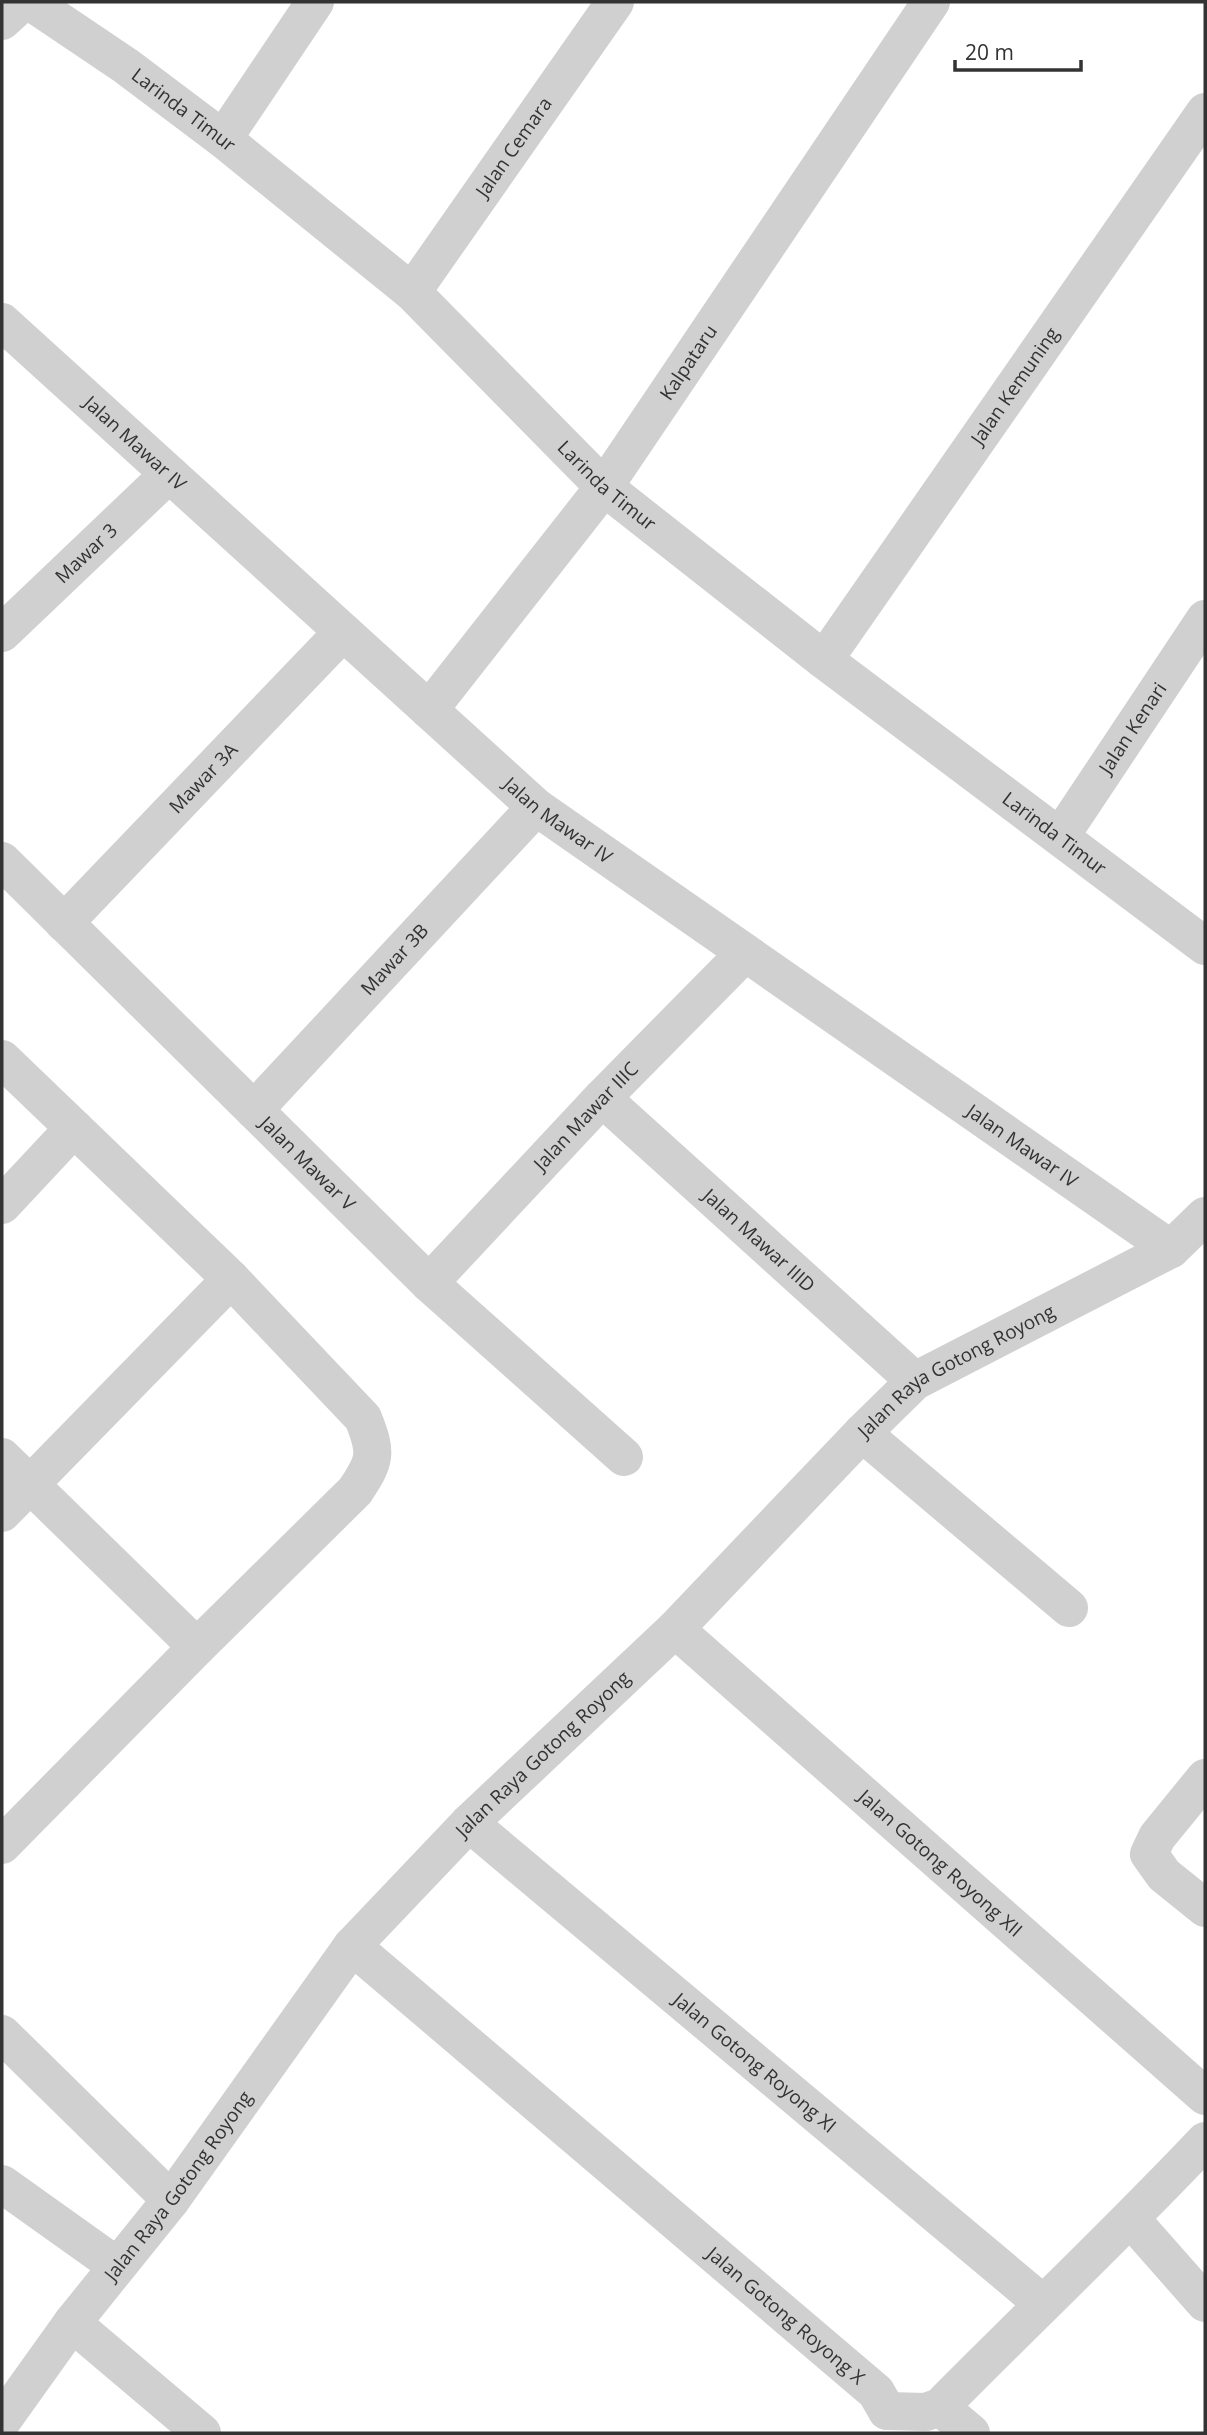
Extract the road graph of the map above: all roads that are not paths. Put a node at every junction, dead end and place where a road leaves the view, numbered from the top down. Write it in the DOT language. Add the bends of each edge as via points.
graph roads {
  1 [pos="23,2"];
  2 [pos="32,2"];
  3 [pos="315,2"];
  4 [pos="615,2"];
  5 [pos="930,2"];
  6 [pos="2,21"];
  7 [pos="1205,112"];
  8 [pos="223,139"];
  9 [pos="412,292"];
  10 [pos="4,330"];
  11 [pos="169,474"];
  12 [pos="604,487"];
  13 [pos="1205,619"];
  14 [pos="343,632"];
  15 [pos="2,633"];
  16 [pos="824,660"];
  17 [pos="429,710"];
  18 [pos="536,807"];
  19 [pos="1060,837"];
  20 [pos="2,861"];
  21 [pos="64,923"];
  22 [pos="1205,946"];
  23 [pos="745,953"];
  24 [pos="2,1059"];
  25 [pos="602,1098"];
  26 [pos="254,1110"];
  27 [pos="74,1128"];
  28 [pos="2,1205"];
  29 [pos="1205,1216"];
  30 [pos="1171,1249"];
  31 [pos="231,1279"];
  32 [pos="429,1283"];
  33 [pos="915,1381"];
  34 [pos="862,1433"];
  35 [pos="2,1457"];
  36 [pos="624,1457"];
  37 [pos="30,1484"];
  38 [pos="2,1513"];
  39 [pos="1069,1608"];
  40 [pos="675,1629"];
  41 [pos="197,1647"];
  42 [pos="1205,1778"];
  43 [pos="469,1823"];
  44 [pos="2,1845"];
  45 [pos="1205,1908"];
  46 [pos="352,1946"];
  47 [pos="2,2034"];
  48 [pos="1205,2096"];
  49 [pos="1205,2141"];
  50 [pos="2,2184"];
  51 [pos="171,2200"];
  52 [pos="1131,2219"];
  53 [pos="117,2266"];
  54 [pos="1042,2303"];
  55 [pos="1205,2303"];
  56 [pos="72,2323"];
  57 [pos="940,2407"];
  58 [pos="2,2421"];
  59 [pos="884,2422"];
  60 [pos="202,2433"];
  61 [pos="971,2433"];
  1 -- 6 [label="street"];
  2 -- 8 [label="street, Larinda Timur"];
  3 -- 8 [label="street"];
  4 -- 9 [label="street, Jalan Cemara"];
  5 -- 12 [label="street, Kalpataru"];
  7 -- 16 [label="street, Jalan Kemuning"];
  8 -- 9 [label="street, Larinda Timur"];
  9 -- 12 [label="street, Larinda Timur"];
  10 -- 11 [label="street, Jalan Mawar IV"];
  11 -- 14 [label="street, Jalan Mawar IV"];
  11 -- 15 [label="street, Mawar 3"];
  12 -- 16 [label="street, Larinda Timur"];
  12 -- 17 [label="street, Kalpataru"];
  13 -- 19 [label="street, Jalan Kenari"];
  14 -- 17 [label="street, Jalan Mawar IV"];
  14 -- 21 [label="street, Mawar 3A"];
  16 -- 19 [label="street, Larinda Timur"];
  17 -- 18 [label="street, Jalan Mawar IV"];
  18 -- 23 [label="street, Jalan Mawar IV"];
  18 -- 26 [label="street, Mawar 3B"];
  19 -- 22 [label="street, Larinda Timur"];
  20 -- 21 [label="street, Jalan Mawar V"];
  21 -- 26 [label="street, Jalan Mawar V"];
  23 -- 25 [label="street, Jalan Mawar IIIC"];
  23 -- 30 [label="street, Jalan Mawar IV"];
  24 -- 27 [label="street"];
  25 -- 32 [label="street, Jalan Mawar IIIC"];
  25 -- 33 [label="street, Jalan Mawar IIID"];
  26 -- 32 [label="street, Jalan Mawar V"];
  27 -- 28 [label="street"];
  27 -- 31 [label="street"];
  29 -- 30 [label="street, Jalan Raya Gotong Royong"];
  30 -- 33 [label="street, Jalan Raya Gotong Royong"];
  31 -- 37 [label="street"];
  31 -- 41 [label="street" via="363,1418 373,1441 371,1467 355,1492"];
  32 -- 36 [label="street, Jalan Mawar V"];
  33 -- 34 [label="street, Jalan Raya Gotong Royong"];
  34 -- 39 [label="street"];
  34 -- 40 [label="street, Jalan Raya Gotong Royong"];
  35 -- 37 [label="street"];
  37 -- 38 [label="street"];
  37 -- 41 [label="street"];
  40 -- 43 [label="street, Jalan Raya Gotong Royong"];
  40 -- 48 [label="street, Jalan Gotong Royong XII"];
  41 -- 44 [label="street"];
  42 -- 45 [label="street" via="1149,1854 1164,1875"];
  43 -- 46 [label="street, Jalan Raya Gotong Royong"];
  43 -- 54 [label="street, Jalan Gotong Royong XI"];
  46 -- 51 [label="street, Jalan Raya Gotong Royong"];
  46 -- 59 [label="street, Jalan Gotong Royong X" via="876,2392"];
  47 -- 51 [label="street"];
  49 -- 52 [label="street"];
  50 -- 53 [label="street"];
  51 -- 53 [label="street, Jalan Raya Gotong Royong"];
  52 -- 54 [label="street"];
  52 -- 55 [label="street"];
  53 -- 56 [label="street, Jalan Raya Gotong Royong"];
  54 -- 57 [label="street"];
  56 -- 58 [label="street, Jalan Raya Gotong Royong"];
  56 -- 60 [label="street"];
  57 -- 59 [label="street, Jalan Gotong Royong X"];
  57 -- 61 [label="street"];
}
